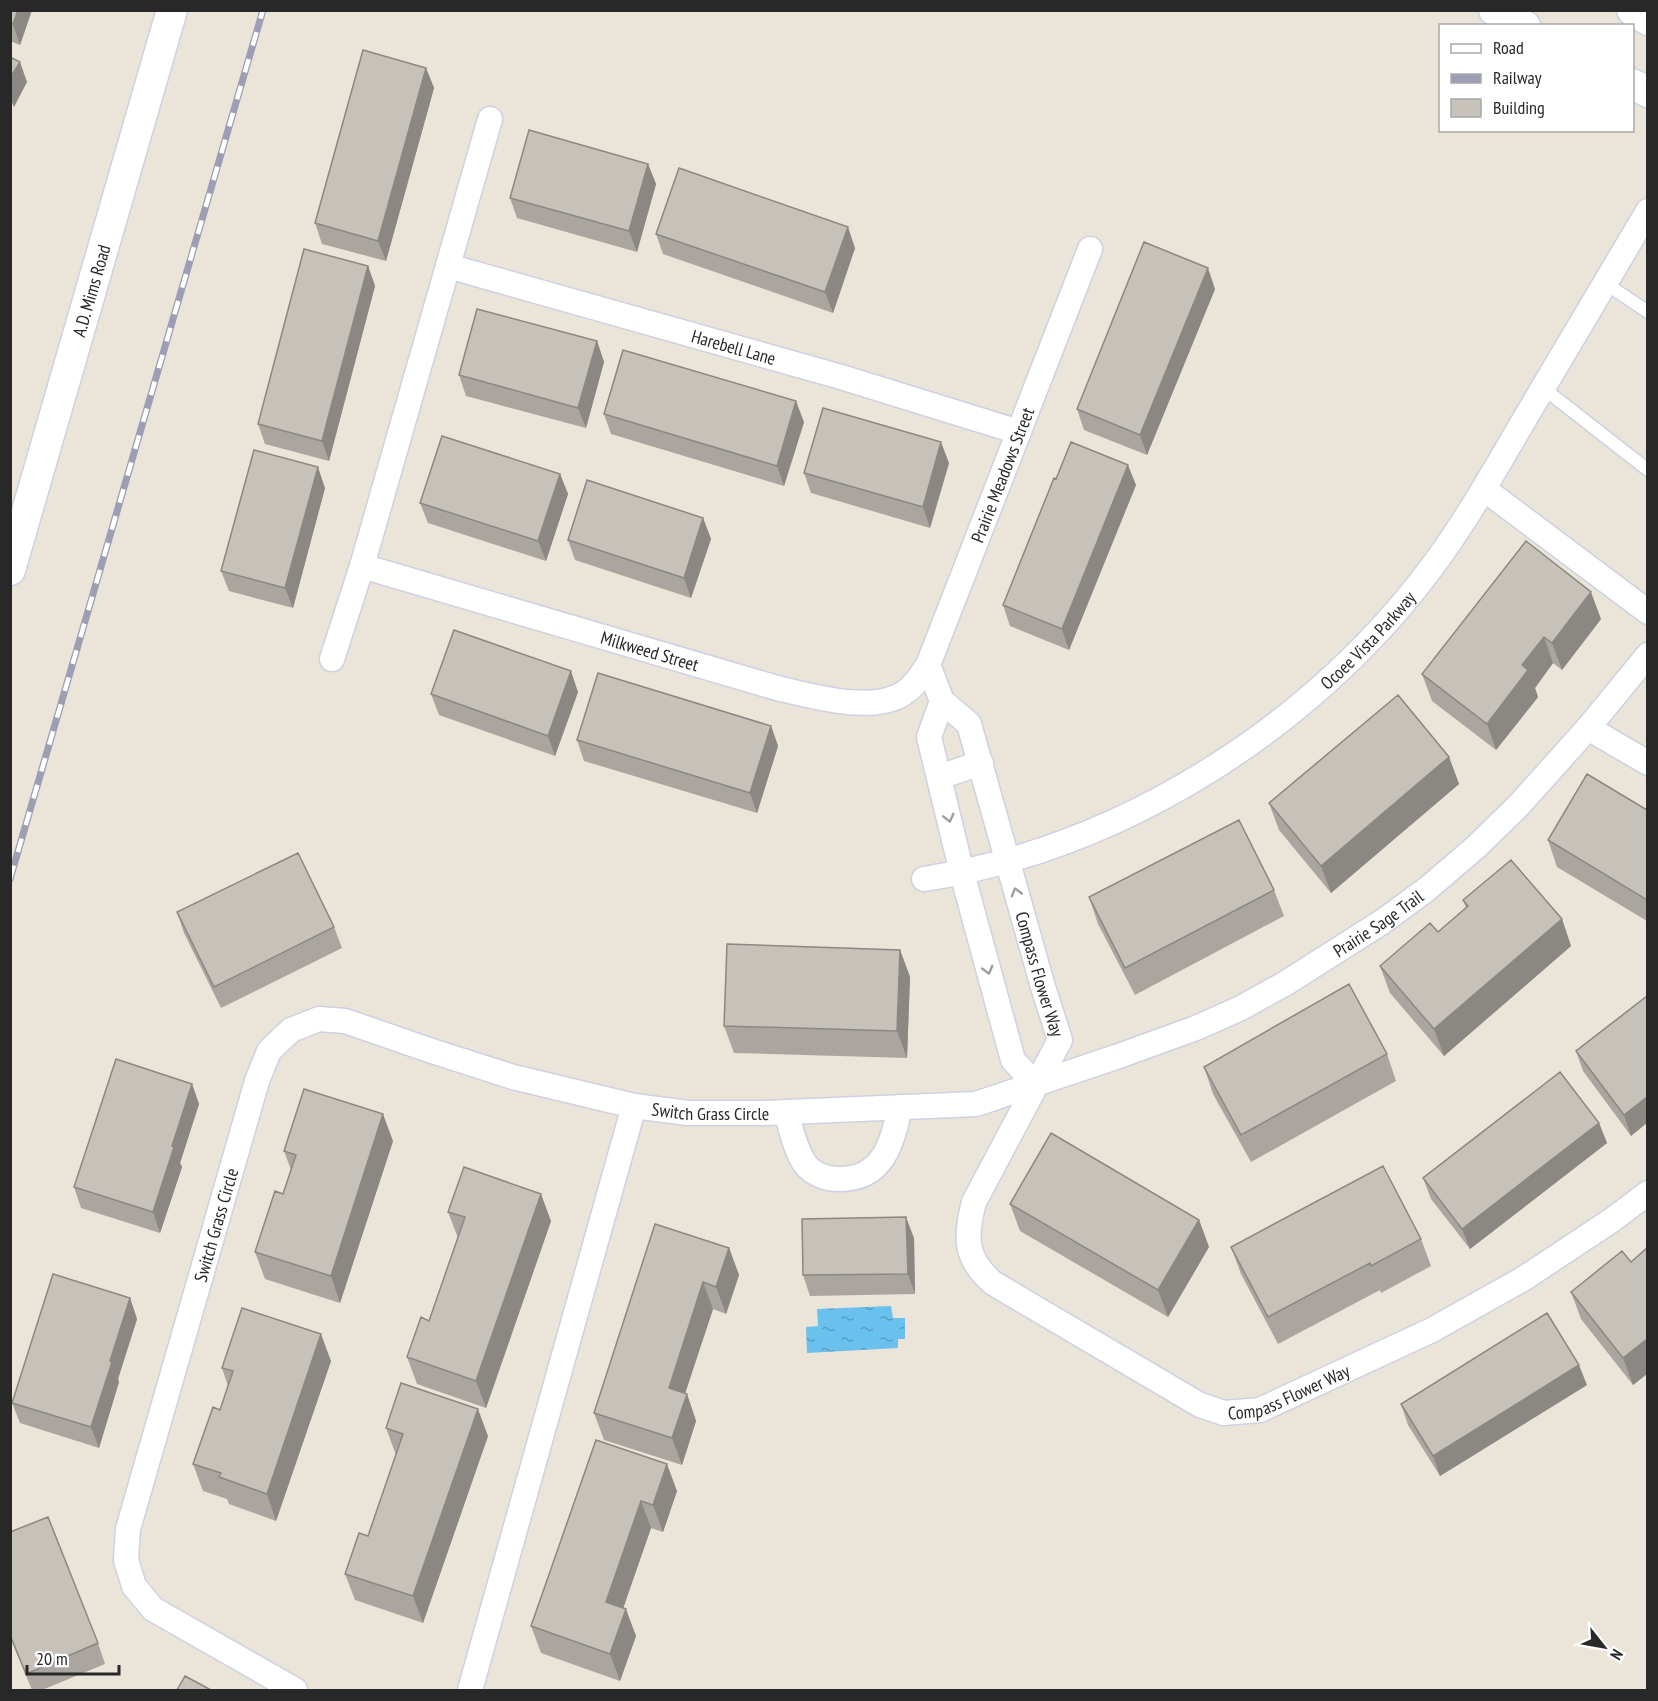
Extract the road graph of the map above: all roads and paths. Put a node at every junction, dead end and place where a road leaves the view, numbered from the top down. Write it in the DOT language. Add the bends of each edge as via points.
graph roads {
  1 [pos="172,10"];
  2 [pos="1494,10"];
  3 [pos="1632,10"];
  4 [pos="1647,20"];
  5 [pos="1521,24"];
  6 [pos="490,119"];
  7 [pos="1647,211"];
  8 [pos="1090,249"];
  9 [pos="448,266"];
  10 [pos="1605,283"];
  11 [pos="1647,312"];
  12 [pos="1543,388"];
  13 [pos="1018,432"];
  14 [pos="1647,470"];
  15 [pos="1484,489"];
  16 [pos="362,566"];
  17 [pos="10,570"];
  18 [pos="1647,612"];
  19 [pos="1647,655"];
  20 [pos="332,659"];
  21 [pos="928,665"];
  22 [pos="942,701"];
  23 [pos="1588,728"];
  24 [pos="981,763"];
  25 [pos="1647,763"];
  26 [pos="939,777"];
  27 [pos="1007,860"];
  28 [pos="962,873"];
  29 [pos="924,879"];
  30 [pos="1035,1084"];
  31 [pos="634,1106"];
  32 [pos="900,1107"];
  33 [pos="786,1112"];
  34 [pos="1647,1193"];
  35 [pos="295,1690"];
  36 [pos="470,1690"];
  1 -- 17 [label="street, A.D. Mims Road"];
  2 -- 5 [label="street"];
  3 -- 4 [label="street"];
  6 -- 9 [label="street"];
  7 -- 10 [label="street, Ocoee Vista Parkway"];
  8 -- 13 [label="street, Prairie Meadows Street"];
  9 -- 13 [label="street, Harebell Lane" via="841,377"];
  9 -- 16 [label="street"];
  10 -- 11 [label="lane"];
  10 -- 12 [label="street, Ocoee Vista Parkway"];
  12 -- 14 [label="lane"];
  12 -- 15 [label="street, Ocoee Vista Parkway"];
  13 -- 21 [label="street, Prairie Meadows Street"];
  15 -- 18 [label="street"];
  15 -- 27 [label="street, Ocoee Vista Parkway" via="1440,557 1386,621 1356,654 1286,715 1241,749 1121,820 1045,850"];
  16 -- 20 [label="street"];
  16 -- 21 [label="street, Milkweed Street" via="832,702 884,702 914,686"];
  19 -- 23 [label="street, Prairie Sage Trail"];
  21 -- 22 [label="street"];
  22 -- 24 [label="street" via="969,724"];
  22 -- 26 [label="street" via="929,737"];
  23 -- 25 [label="street"];
  23 -- 30 [label="street, Prairie Sage Trail" via="1476,847 1427,889 1335,953 1241,1008 1196,1028"];
  24 -- 26 [label="street"];
  24 -- 27 [label="street"];
  26 -- 28 [label="street, one-way"];
  27 -- 28 [label="street, Ocoee Vista Parkway"];
  30 -- 27 [label="street, Compass Flower Way, one-way" via="1060,1040"];
  28 -- 29 [label="street, Ocoee Vista Parkway"];
  28 -- 30 [label="street, one-way" via="1013,1060"];
  30 -- 32 [label="street, Switch Grass Circle" via="976,1104"];
  30 -- 34 [label="street, Compass Flower Way" via="974,1202 967,1226 967,1243 973,1259 982,1274 1007,1292 1200,1405 1224,1413 1260,1410 1432,1330 1523,1279"];
  31 -- 33 [label="street, Switch Grass Circle" via="688,1113"];
  31 -- 35 [label="street, Switch Grass Circle" via="513,1077 345,1021 319,1019 291,1030 269,1051 257,1081 128,1529 126,1560 134,1586 153,1609"];
  31 -- 36 [label="street, Switch Grass Circle"];
  32 -- 33 [label="street, Switch Grass Circle"];
  32 -- 33 [label="street, Switch Grass Circle" via="893,1136 877,1166 867,1174 847,1179 826,1179 806,1166"];
}
